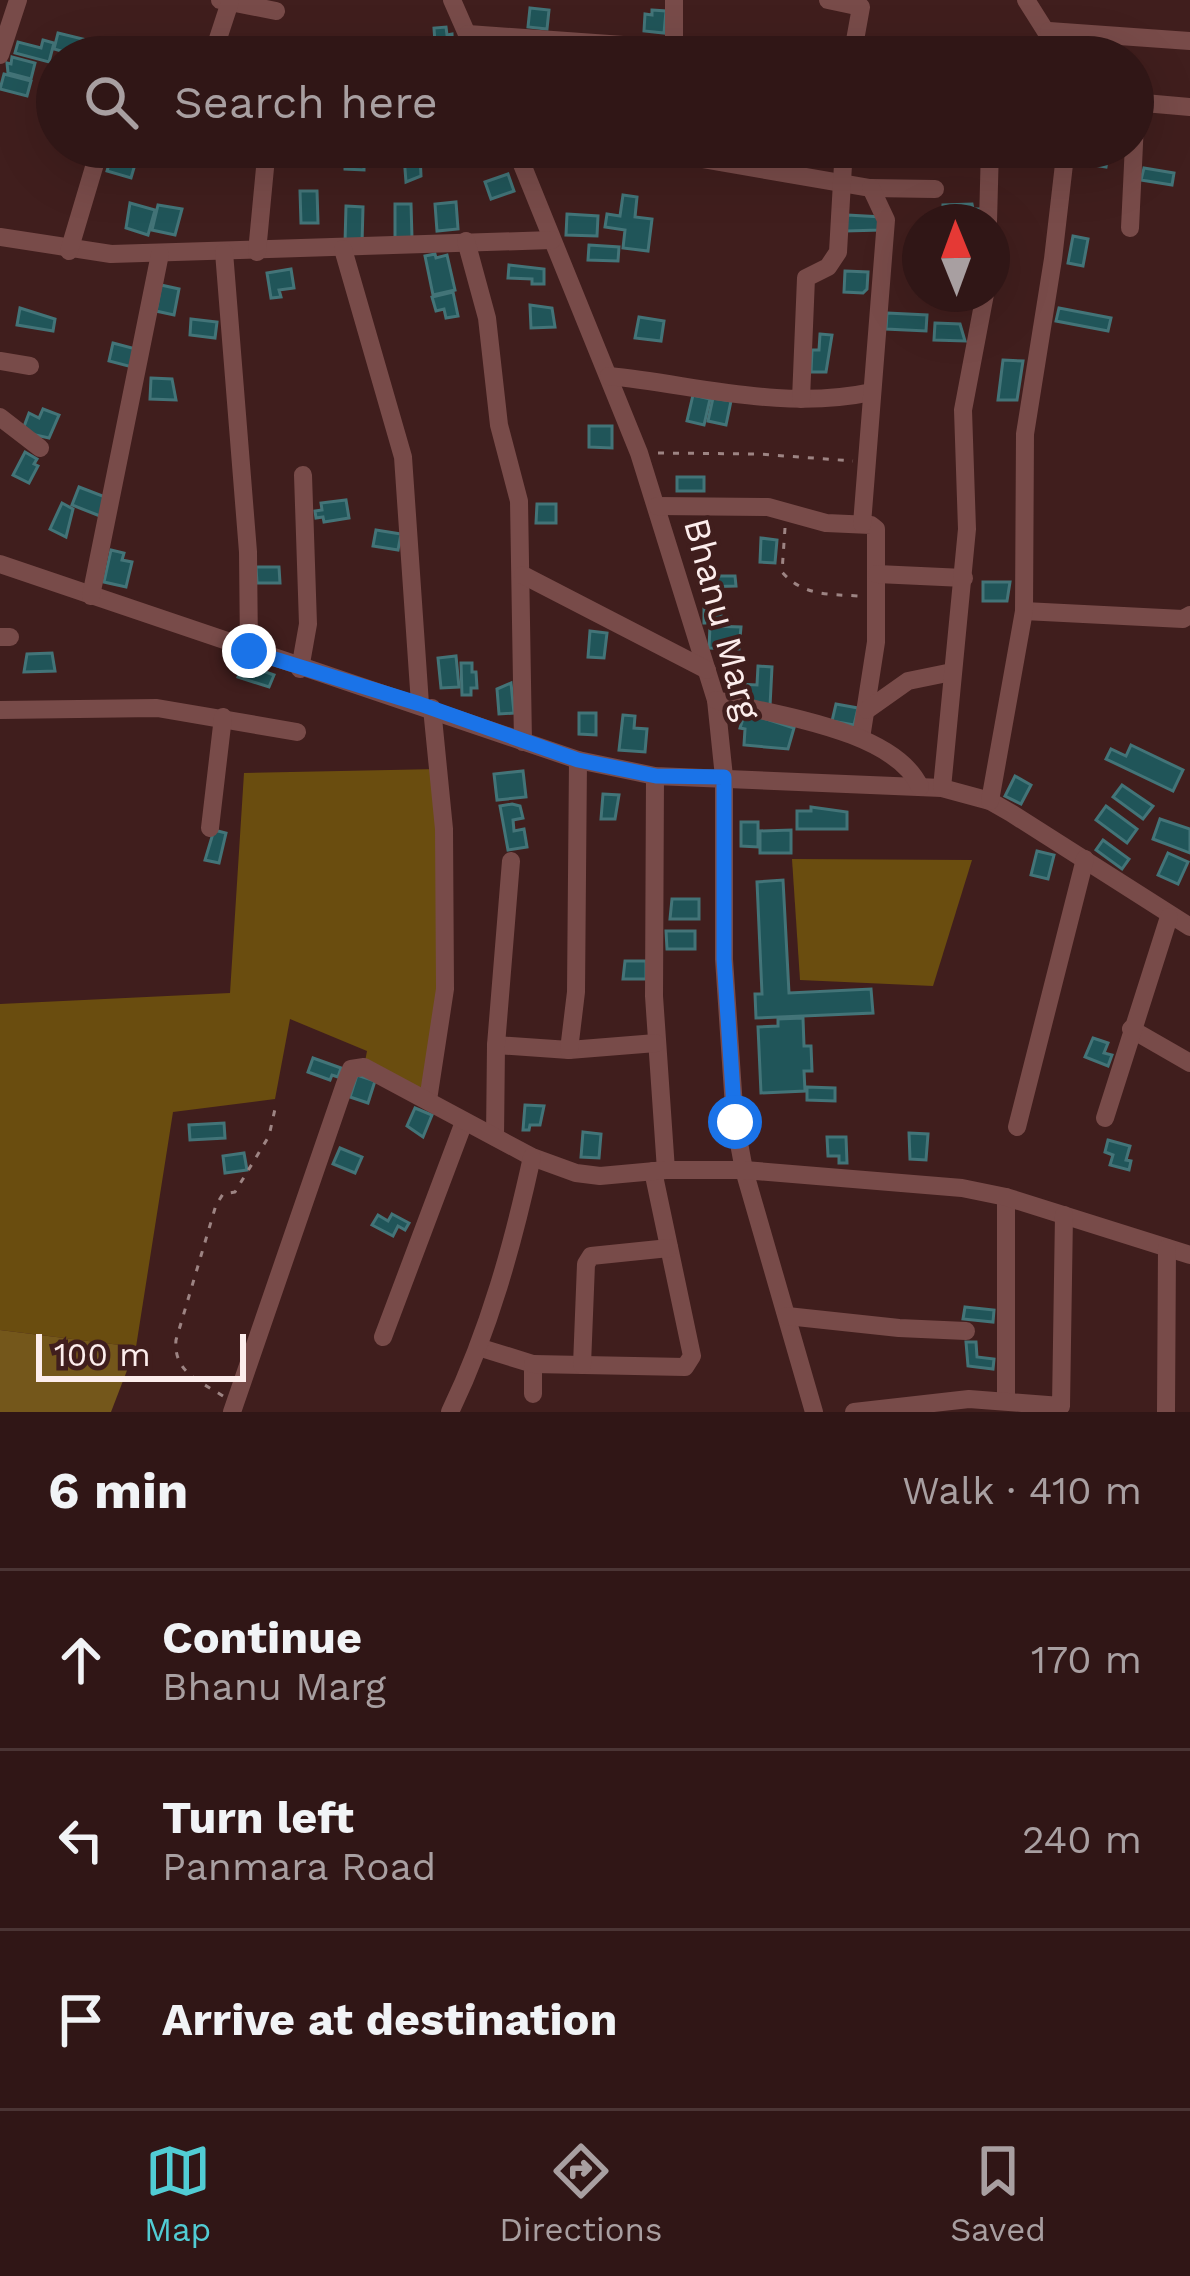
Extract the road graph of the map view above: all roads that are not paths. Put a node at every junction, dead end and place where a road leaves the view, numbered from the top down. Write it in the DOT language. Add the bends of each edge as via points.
graph roads {
  1 [pos="18,0"];
  2 [pos="452,0"];
  3 [pos="466,0"];
  4 [pos="674,0"];
  5 [pos="828,0"];
  6 [pos="1026,0"];
  7 [pos="225,1"];
  8 [pos="276,11"];
  9 [pos="465,28"];
  10 [pos="1049,31"];
  11 [pos="217,36"];
  12 [pos="468,36"];
  13 [pos="553,36"];
  14 [pos="674,36"];
  15 [pos="856,36"];
  16 [pos="1052,36"];
  17 [pos="1127,36"];
  18 [pos="1154,38"];
  19 [pos="1190,40"];
  20 [pos="0,55"];
  21 [pos="1154,104"];
  22 [pos="1190,107"];
  23 [pos="94,168"];
  24 [pos="264,168"];
  25 [pos="523,168"];
  26 [pos="753,168"];
  27 [pos="843,168"];
  28 [pos="989,168"];
  29 [pos="1064,168"];
  30 [pos="1132,168"];
  31 [pos="842,184"];
  32 [pos="871,188"];
  33 [pos="934,189"];
  34 [pos="988,204"];
  35 [pos="1130,228"];
  36 [pos="0,237"];
  37 [pos="552,240"];
  38 [pos="466,241"];
  39 [pos="343,249"];
  40 [pos="69,250"];
  41 [pos="224,252"];
  42 [pos="257,252"];
  43 [pos="160,254"];
  44 [pos="982,312"];
  45 [pos="0,361"];
  46 [pos="30,366"];
  47 [pos="609,376"];
  48 [pos="872,392"];
  49 [pos="801,399"];
  50 [pos="0,418"];
  51 [pos="40,448"];
  52 [pos="303,476"];
  53 [pos="657,506"];
  54 [pos="862,524"];
  55 [pos="0,564"];
  56 [pos="877,574"];
  57 [pos="523,575"];
  58 [pos="964,578"];
  59 [pos="91,596"];
  60 [pos="1024,611"];
  61 [pos="1190,615"];
  62 [pos="249,651"];
  63 [pos="300,668"];
  64 [pos="706,670"];
  65 [pos="952,672"];
  66 [pos="716,700"];
  67 [pos="426,706"];
  68 [pos="0,710"];
  69 [pos="867,710"];
  70 [pos="223,717"];
  71 [pos="297,732"];
  72 [pos="861,738"];
  73 [pos="523,742"];
  74 [pos="578,760"];
  75 [pos="656,776"];
  76 [pos="724,777"];
  77 [pos="920,787"];
  78 [pos="942,788"];
  79 [pos="990,802"];
  80 [pos="210,828"];
  81 [pos="1084,859"];
  82 [pos="511,861"];
  83 [pos="1169,917"];
  84 [pos="1190,927"];
  85 [pos="1131,1029"];
  86 [pos="656,1043"];
  87 [pos="496,1045"];
  88 [pos="569,1050"];
  89 [pos="1190,1063"];
  90 [pos="428,1100"];
  91 [pos="1105,1118"];
  92 [pos="464,1122"];
  93 [pos="1017,1127"];
  94 [pos="495,1137"];
  95 [pos="532,1157"];
  96 [pos="744,1169"];
  97 [pos="659,1171"];
  98 [pos="1006,1196"];
  99 [pos="1064,1215"];
  100 [pos="669,1248"];
  101 [pos="1167,1248"];
  102 [pos="1190,1255"];
  103 [pos="787,1316"];
  104 [pos="966,1331"];
  105 [pos="383,1337"];
  106 [pos="478,1348"];
  107 [pos="533,1364"];
  108 [pos="582,1365"];
  109 [pos="532,1394"];
  110 [pos="1006,1401"];
  111 [pos="238,1409"];
  112 [pos="450,1412"];
  113 [pos="814,1412"];
  114 [pos="854,1412"];
  115 [pos="1166,1412"];
  1 -- 20 [label="street"];
  2 -- 9 [label="street"];
  3 -- 9 [label="street"];
  4 -- 14 [label="street"];
  5 -- 15 [label="street" via="861,7"];
  6 -- 10 [label="street"];
  7 -- 8 [label="street"];
  7 -- 11 [label="street"];
  9 -- 12 [label="street"];
  9 -- 13 [label="street"];
  10 -- 16 [label="street"];
  10 -- 17 [label="street"];
  18 -- 19 [label="street"];
  21 -- 22 [label="street"];
  23 -- 40 [label="street"];
  24 -- 42 [label="street"];
  25 -- 37 [label="street, Bhanu Marg"];
  26 -- 31 [label="street"];
  27 -- 31 [label="street"];
  28 -- 34 [label="street"];
  29 -- 60 [label="street" via="1025,434"];
  30 -- 35 [label="street"];
  31 -- 32 [label="street"];
  31 -- 49 [label="street" via="838,252 806,278"];
  32 -- 33 [label="street"];
  32 -- 48 [label="street" via="886,220"];
  36 -- 40 [label="street"];
  37 -- 38 [label="street"];
  37 -- 47 [label="street, Bhanu Marg"];
  38 -- 39 [label="street"];
  38 -- 57 [label="street" via="519,501"];
  39 -- 42 [label="street"];
  39 -- 67 [label="street" via="403,457"];
  40 -- 43 [label="street"];
  41 -- 42 [label="street"];
  41 -- 43 [label="street"];
  41 -- 62 [label="street"];
  43 -- 59 [label="street"];
  44 -- 58 [label="street" via="964,410"];
  45 -- 46 [label="street"];
  47 -- 49 [label="street"];
  47 -- 53 [label="street, Bhanu Marg"];
  48 -- 49 [label="street"];
  48 -- 54 [label="street"];
  50 -- 51 [label="street"];
  52 -- 63 [label="street" via="308,624"];
  53 -- 54 [label="street" via="768,507 826,524"];
  53 -- 64 [label="street, Bhanu Marg"];
  54 -- 56 [label="street" via="878,533"];
  55 -- 59 [label="street"];
  56 -- 58 [label="street"];
  56 -- 69 [label="street"];
  57 -- 64 [label="street"];
  57 -- 73 [label="street"];
  58 -- 65 [label="street"];
  59 -- 62 [label="street"];
  60 -- 61 [label="street"];
  60 -- 79 [label="street"];
  62 -- 63 [label="street"];
  63 -- 67 [label="street"];
  64 -- 66 [label="street, Bhanu Marg"];
  65 -- 69 [label="street" via="908,681"];
  65 -- 78 [label="street"];
  66 -- 72 [label="street"];
  66 -- 76 [label="street, Bhanu Marg"];
  67 -- 73 [label="street"];
  67 -- 90 [label="street" via="444,829 446,919"];
  68 -- 70 [label="street" via="158,708"];
  69 -- 72 [label="street"];
  70 -- 71 [label="street"];
  70 -- 80 [label="street"];
  72 -- 77 [label="street"];
  73 -- 74 [label="street"];
  74 -- 75 [label="street"];
  74 -- 88 [label="street"];
  75 -- 76 [label="street"];
  75 -- 86 [label="street"];
  76 -- 77 [label="street"];
  76 -- 96 [label="street, Bhanu Marg" via="729,1066"];
  77 -- 78 [label="street"];
  78 -- 79 [label="street"];
  79 -- 81 [label="street"];
  81 -- 83 [label="street"];
  81 -- 93 [label="street"];
  82 -- 87 [label="street"];
  83 -- 84 [label="street"];
  83 -- 85 [label="street"];
  85 -- 89 [label="street"];
  85 -- 91 [label="street"];
  86 -- 88 [label="street"];
  86 -- 97 [label="street"];
  87 -- 88 [label="street"];
  87 -- 94 [label="street"];
  90 -- 92 [label="street"];
  90 -- 111 [label="street" via="364,1067 351,1070"];
  92 -- 94 [label="street"];
  92 -- 105 [label="street"];
  94 -- 95 [label="street"];
  95 -- 97 [label="street" via="588,1175"];
  95 -- 106 [label="street"];
  96 -- 97 [label="street"];
  96 -- 98 [label="street"];
  96 -- 103 [label="street, Bhanu Marg"];
  97 -- 100 [label="street"];
  98 -- 99 [label="street"];
  98 -- 110 [label="street"];
  99 -- 101 [label="street"];
  99 -- 110 [label="street" via="1061,1406"];
  100 -- 108 [label="street" via="591,1256"];
  100 -- 108 [label="street" via="690,1363"];
  101 -- 102 [label="street"];
  101 -- 115 [label="street"];
  103 -- 104 [label="street"];
  103 -- 113 [label="street, Bhanu Marg"];
  106 -- 107 [label="street"];
  106 -- 112 [label="street"];
  107 -- 108 [label="street"];
  107 -- 109 [label="street"];
  110 -- 114 [label="street"];
}
